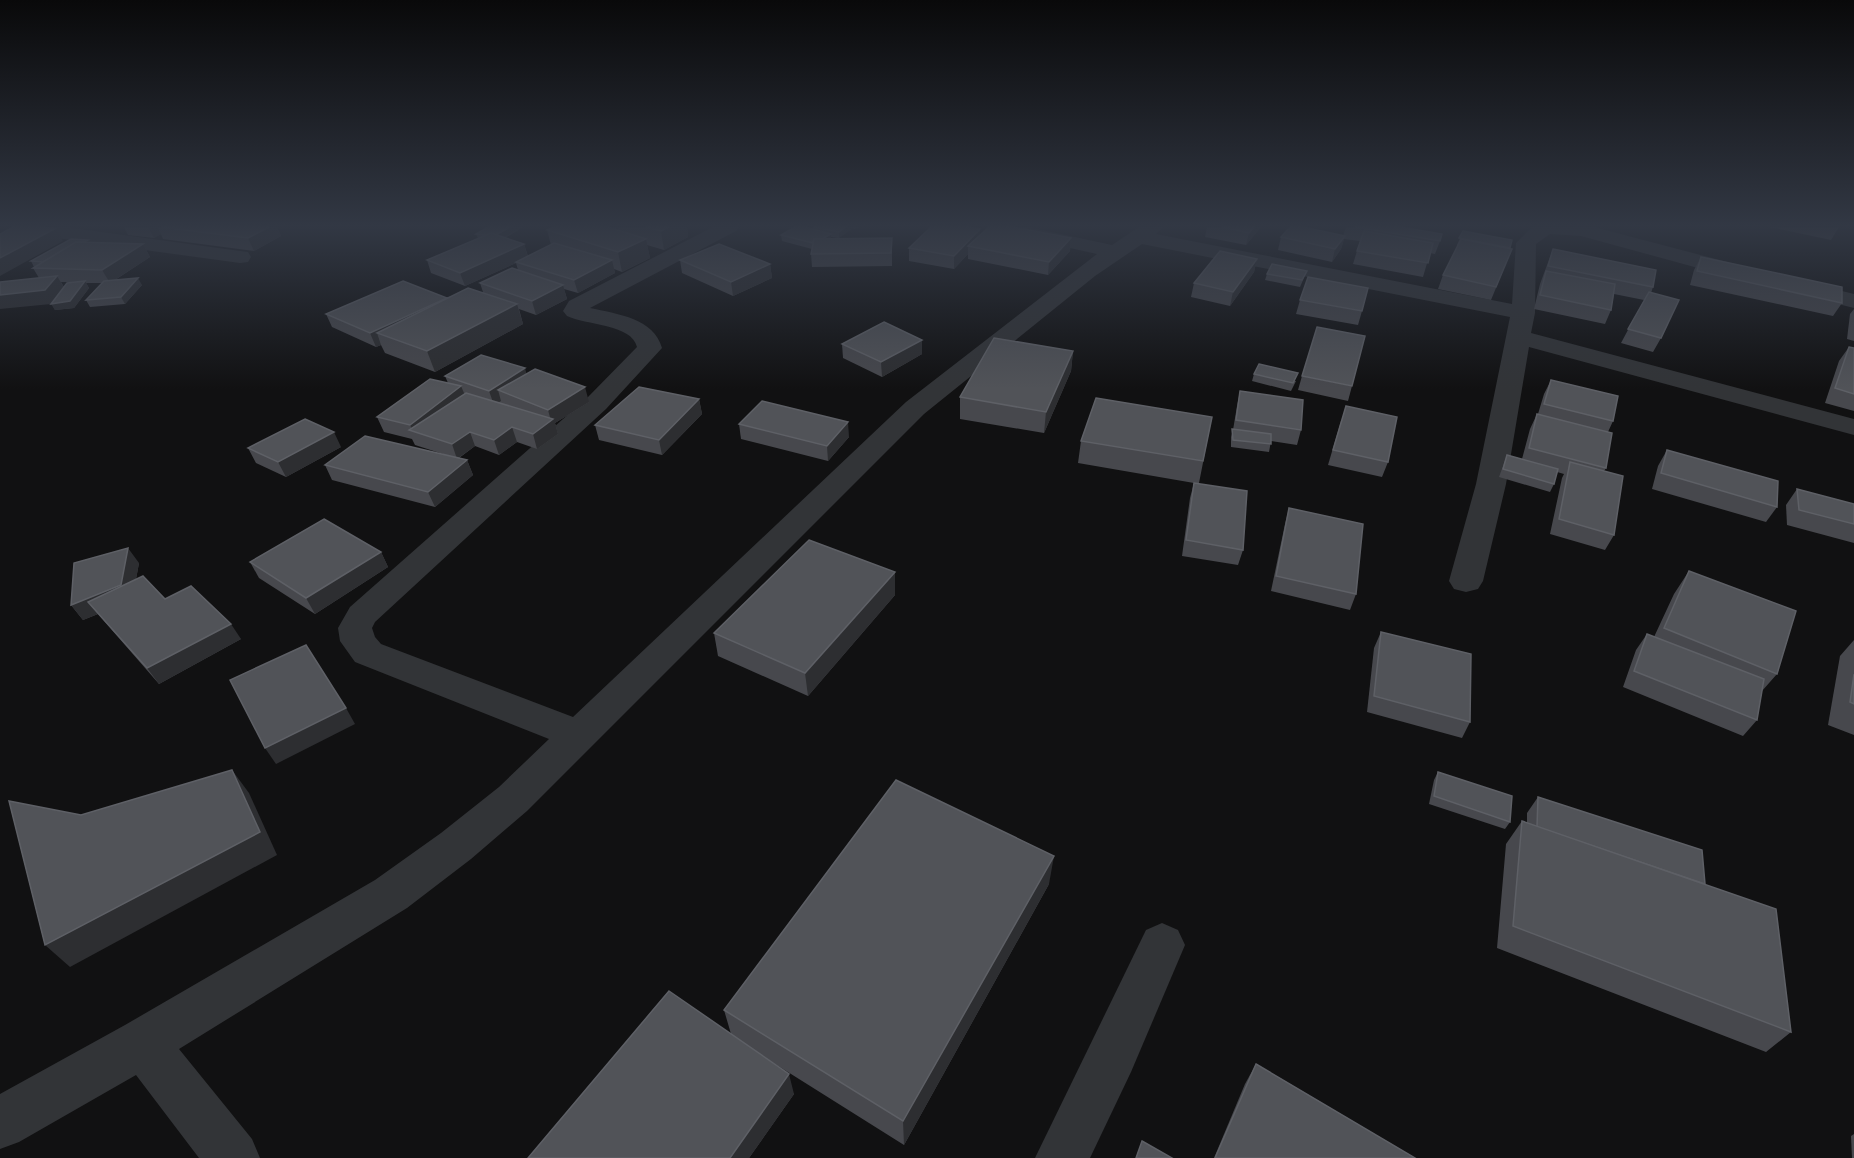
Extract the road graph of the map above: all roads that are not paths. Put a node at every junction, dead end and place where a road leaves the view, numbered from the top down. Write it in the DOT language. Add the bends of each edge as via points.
graph roads {
  1 [pos="625,281"];
  2 [pos="1081,281"];
  3 [pos="1324,281"];
  4 [pos="1524,281"];
  5 [pos="1775,281"];
  6 [pos="1854,300"];
  7 [pos="1521,325"];
  8 [pos="1854,427"];
  9 [pos="1466,581"];
  10 [pos="579,735"];
  11 [pos="1162,945"];
  12 [pos="143,1043"];
  13 [pos="0,1123"];
  14 [pos="233,1158"];
  15 [pos="1062,1158"];
  1 -- 10 [label="street" via="577,306 575,311 639,329 647,336 650,348 597,403 362,615 355,628 358,641 368,652"];
  2 -- 10 [label="street" via="915,408"];
  3 -- 7 [label="street"];
  4 -- 7 [label="street"];
  5 -- 6 [label="street"];
  7 -- 8 [label="street"];
  7 -- 9 [label="street" via="1491,484"];
  10 -- 12 [label="street" via="513,799 391,894"];
  11 -- 15 [label="street"];
  12 -- 13 [label="street"];
  12 -- 14 [label="street"];
}
